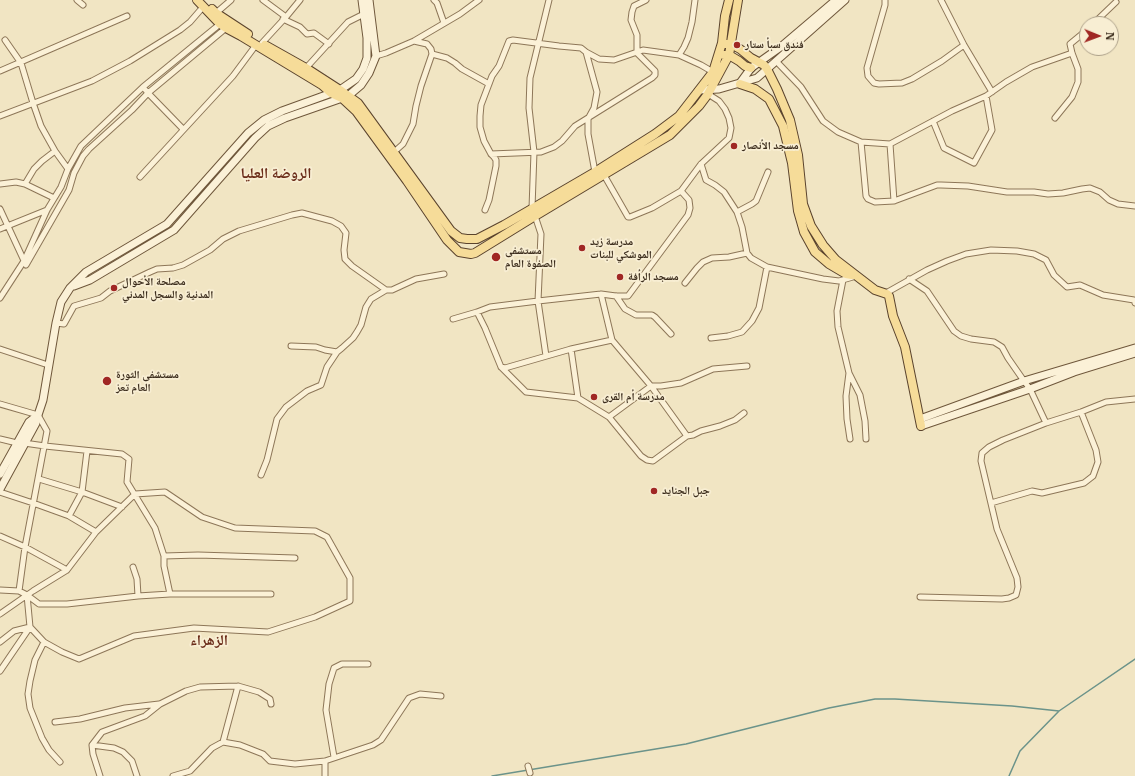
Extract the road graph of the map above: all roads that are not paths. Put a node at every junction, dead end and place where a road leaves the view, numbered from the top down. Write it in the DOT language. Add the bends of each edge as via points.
graph roads {
  1 [pos="78,0"];
  2 [pos="197,0"];
  3 [pos="231,0"];
  4 [pos="263,0"];
  5 [pos="300,0"];
  6 [pos="362,0"];
  7 [pos="369,0"];
  8 [pos="434,0"];
  9 [pos="479,0"];
  10 [pos="549,0"];
  11 [pos="646,0"];
  12 [pos="695,0"];
  13 [pos="729,0"];
  14 [pos="738,0"];
  15 [pos="836,0"];
  16 [pos="845,0"];
  17 [pos="884,0"];
  18 [pos="941,0"];
  19 [pos="203,2"];
  20 [pos="1116,2"];
  21 [pos="83,5"];
  22 [pos="216,13"];
  23 [pos="364,14"];
  24 [pos="127,16"];
  25 [pos="1101,16"];
  26 [pos="284,18"];
  27 [pos="444,23"];
  28 [pos="223,26"];
  29 [pos="1079,37"];
  30 [pos="5,40"];
  31 [pos="414,40"];
  32 [pos="722,43"];
  33 [pos="259,44"];
  34 [pos="329,44"];
  35 [pos="539,44"];
  36 [pos="731,44"];
  37 [pos="964,45"];
  38 [pos="586,52"];
  39 [pos="637,53"];
  40 [pos="1072,53"];
  41 [pos="432,54"];
  42 [pos="719,54"];
  43 [pos="679,55"];
  44 [pos="729,55"];
  45 [pos="376,56"];
  46 [pos="776,61"];
  47 [pos="21,63"];
  48 [pos="760,63"];
  49 [pos="306,68"];
  50 [pos="751,68"];
  51 [pos="767,69"];
  52 [pos="0,71"];
  53 [pos="713,72"];
  54 [pos="488,84"];
  55 [pos="740,84"];
  56 [pos="143,87"];
  57 [pos="699,90"];
  58 [pos="709,92"];
  59 [pos="992,92"];
  60 [pos="148,93"];
  61 [pos="331,93"];
  62 [pos="344,94"];
  63 [pos="986,96"];
  64 [pos="33,103"];
  65 [pos="0,116"];
  66 [pos="1055,118"];
  67 [pos="588,119"];
  68 [pos="932,122"];
  69 [pos="183,129"];
  70 [pos="861,142"];
  71 [pos="890,144"];
  72 [pos="55,151"];
  73 [pos="394,152"];
  74 [pos="534,152"];
  75 [pos="491,154"];
  76 [pos="701,164"];
  77 [pos="68,169"];
  78 [pos="595,172"];
  79 [pos="768,172"];
  80 [pos="604,175"];
  81 [pos="140,177"];
  82 [pos="0,184"];
  83 [pos="24,184"];
  84 [pos="681,191"];
  85 [pos="54,198"];
  86 [pos="894,201"];
  87 [pos="1135,206"];
  88 [pos="0,209"];
  89 [pos="47,210"];
  90 [pos="486,210"];
  91 [pos="534,212"];
  92 [pos="737,212"];
  93 [pos="8,226"];
  94 [pos="0,229"];
  95 [pos="747,254"];
  96 [pos="24,261"];
  97 [pos="767,266"];
  98 [pos="444,274"];
  99 [pos="856,275"];
  100 [pos="909,279"];
  101 [pos="843,280"];
  102 [pos="685,283"];
  103 [pos="70,288"];
  104 [pos="386,290"];
  105 [pos="601,294"];
  106 [pos="886,294"];
  107 [pos="616,296"];
  108 [pos="0,298"];
  109 [pos="538,301"];
  110 [pos="1135,303"];
  111 [pos="477,312"];
  112 [pos="453,319"];
  113 [pos="56,323"];
  114 [pos="671,334"];
  115 [pos="711,338"];
  116 [pos="612,340"];
  117 [pos="291,346"];
  118 [pos="1135,348"];
  119 [pos="0,349"];
  120 [pos="571,349"];
  121 [pos="337,352"];
  122 [pos="1135,353"];
  123 [pos="546,356"];
  124 [pos="48,365"];
  125 [pos="747,366"];
  126 [pos="501,367"];
  127 [pos="849,373"];
  128 [pos="1024,381"];
  129 [pos="651,386"];
  130 [pos="1030,388"];
  131 [pos="578,398"];
  132 [pos="1135,399"];
  133 [pos="0,404"];
  134 [pos="1081,412"];
  135 [pos="744,413"];
  136 [pos="38,415"];
  137 [pos="609,417"];
  138 [pos="920,422"];
  139 [pos="1046,423"];
  140 [pos="687,436"];
  141 [pos="0,439"];
  142 [pos="850,439"];
  143 [pos="866,439"];
  144 [pos="21,443"];
  145 [pos="44,446"];
  146 [pos="87,451"];
  147 [pos="0,474"];
  148 [pos="261,475"];
  149 [pos="39,478"];
  150 [pos="0,491"];
  151 [pos="82,492"];
  152 [pos="135,494"];
  153 [pos="33,503"];
  154 [pos="991,504"];
  155 [pos="122,507"];
  156 [pos="69,516"];
  157 [pos="96,532"];
  158 [pos="0,536"];
  159 [pos="25,547"];
  160 [pos="164,556"];
  161 [pos="295,558"];
  162 [pos="133,567"];
  163 [pos="67,570"];
  164 [pos="0,590"];
  165 [pos="19,591"];
  166 [pos="170,594"];
  167 [pos="271,594"];
  168 [pos="27,595"];
  169 [pos="138,596"];
  170 [pos="920,597"];
  171 [pos="0,614"];
  172 [pos="30,627"];
  173 [pos="0,642"];
  174 [pos="44,642"];
  175 [pos="368,664"];
  176 [pos="0,671"];
  177 [pos="238,686"];
  178 [pos="441,696"];
  179 [pos="160,704"];
  180 [pos="271,704"];
  181 [pos="55,722"];
  182 [pos="223,742"];
  183 [pos="92,746"];
  184 [pos="334,757"];
  185 [pos="325,760"];
  186 [pos="60,762"];
  187 [pos="528,766"];
  188 [pos="530,773"];
  189 [pos="100,776"];
  190 [pos="137,776"];
  191 [pos="173,776"];
  192 [pos="325,776"];
  1 -- 21 [label="street"];
  2 -- 19 [label="main road"];
  3 -- 22 [label="street"];
  4 -- 26 [label="street"];
  5 -- 26 [label="street"];
  6 -- 23 [label="main road"];
  7 -- 45 [label="main road"];
  8 -- 27 [label="street"];
  9 -- 27 [label="street"];
  10 -- 35 [label="street"];
  11 -- 39 [label="street" via="634,6 632,12 631,20 637,35"];
  12 -- 43 [label="street" via="688,38"];
  13 -- 32 [label="main road"];
  14 -- 36 [label="main road"];
  15 -- 48 [label="main road"];
  16 -- 46 [label="main road"];
  17 -- 37 [label="street" via="886,2 867,68 868,76 874,83 902,83 912,79"];
  18 -- 37 [label="street"];
  19 -- 22 [label="main road"];
  19 -- 28 [label="main road"];
  19 -- 64 [label="street" via="190,22 130,61 92,81"];
  20 -- 25 [label="street"];
  22 -- 33 [label="main road"];
  23 -- 34 [label="street" via="348,22"];
  23 -- 62 [label="main road" via="367,58 363,69"];
  24 -- 47 [label="street"];
  26 -- 33 [label="street"];
  26 -- 34 [label="street" via="307,34 314,33"];
  27 -- 31 [label="street"];
  28 -- 33 [label="main road"];
  28 -- 56 [label="street"];
  28 -- 60 [label="street"];
  29 -- 40 [label="street" via="1070,44"];
  30 -- 47 [label="street"];
  31 -- 41 [label="street" via="427,44"];
  31 -- 45 [label="street"];
  32 -- 36 [label="main road"];
  32 -- 42 [label="main road"];
  33 -- 49 [label="main road"];
  33 -- 61 [label="main road"];
  33 -- 69 [label="street"];
  34 -- 49 [label="street"];
  35 -- 38 [label="street" via="581,48"];
  35 -- 54 [label="street" via="509,41"];
  35 -- 74 [label="street" via="530,78 529,108"];
  36 -- 44 [label="main road"];
  36 -- 48 [label="main road"];
  37 -- 59 [label="street"];
  38 -- 39 [label="street" via="599,59 614,60"];
  38 -- 67 [label="street" via="597,92 594,108"];
  39 -- 43 [label="street" via="643,50"];
  39 -- 67 [label="street" via="656,72 655,75"];
  40 -- 59 [label="street" via="1032,67"];
  40 -- 66 [label="street" via="1078,69 1078,82 1072,97"];
  41 -- 54 [label="street" via="447,58"];
  41 -- 73 [label="street" via="421,86 413,124 403,144"];
  42 -- 44 [label="main road"];
  42 -- 53 [label="main road"];
  43 -- 53 [label="street"];
  44 -- 50 [label="main road"];
  44 -- 58 [label="main road"];
  45 -- 62 [label="main road" via="369,74 361,84"];
  46 -- 51 [label="main road"];
  46 -- 70 [label="street" via="801,87 823,121 838,132"];
  47 -- 52 [label="street"];
  47 -- 64 [label="street"];
  48 -- 50 [label="main road"];
  48 -- 51 [label="main road"];
  49 -- 62 [label="main road"];
  50 -- 55 [label="main road"];
  51 -- 55 [label="main road" via="757,78"];
  51 -- 99 [label="main road" via="790,120 798,155 803,204 811,226 836,260"];
  53 -- 57 [label="main road"];
  54 -- 75 [label="street" via="481,105 480,127"];
  55 -- 58 [label="main road"];
  55 -- 99 [label="main road" via="755,89 769,99 783,126 792,163 798,211 804,232 815,252 846,274"];
  56 -- 60 [label="street"];
  56 -- 77 [label="street" via="81,146"];
  57 -- 58 [label="main road"];
  57 -- 78 [label="main road" via="679,116 656,134"];
  58 -- 76 [label="street" via="725,109 731,128 729,138"];
  58 -- 80 [label="main road" via="670,135"];
  59 -- 63 [label="street"];
  60 -- 69 [label="street"];
  60 -- 96 [label="street" via="83,156 56,214 26,265"];
  61 -- 62 [label="main road"];
  61 -- 103 [label="main road" via="264,120 248,133 166,224 86,272"];
  62 -- 73 [label="main road" via="358,104"];
  62 -- 91 [label="main road" via="458,252 475,253"];
  62 -- 103 [label="main road" via="268,126 174,230 90,280"];
  63 -- 68 [label="street"];
  63 -- 68 [label="street" via="992,130 974,162 944,148"];
  64 -- 65 [label="street"];
  64 -- 72 [label="street" via="41,126"];
  67 -- 74 [label="street" via="575,126 554,147"];
  67 -- 78 [label="street"];
  68 -- 71 [label="street"];
  69 -- 81 [label="street"];
  70 -- 71 [label="street"];
  70 -- 86 [label="street" via="866,196 875,202"];
  71 -- 86 [label="street"];
  72 -- 77 [label="street"];
  72 -- 83 [label="street" via="34,169"];
  73 -- 91 [label="main road" via="451,231 460,238 477,239"];
  74 -- 75 [label="street"];
  74 -- 91 [label="street"];
  75 -- 90 [label="street" via="496,160 496,166"];
  76 -- 84 [label="street"];
  76 -- 92 [label="street" via="706,180 724,192"];
  77 -- 85 [label="street"];
  78 -- 91 [label="main road"];
  79 -- 92 [label="street" via="756,201"];
  80 -- 84 [label="street" via="628,217 652,208"];
  80 -- 91 [label="main road"];
  82 -- 83 [label="street"];
  83 -- 85 [label="street"];
  84 -- 107 [label="street" via="689,200 688,215 628,296"];
  85 -- 89 [label="street"];
  86 -- 87 [label="street" via="937,185 1048,194 1090,188 1118,204"];
  88 -- 93 [label="street"];
  89 -- 93 [label="street"];
  89 -- 96 [label="street"];
  91 -- 109 [label="street" via="541,234"];
  92 -- 95 [label="street"];
  93 -- 94 [label="street"];
  93 -- 96 [label="street"];
  95 -- 97 [label="street"];
  95 -- 102 [label="street" via="712,258 697,268"];
  96 -- 108 [label="street"];
  97 -- 101 [label="street" via="823,279"];
  97 -- 115 [label="street" via="759,308 752,321 742,332"];
  98 -- 104 [label="street" via="416,279 392,290"];
  99 -- 101 [label="street"];
  99 -- 106 [label="main road" via="875,290"];
  100 -- 106 [label="street"];
  100 -- 110 [label="street" via="966,254 991,250 1017,251 1034,254 1046,260 1054,275 1067,287 1080,285 1103,295 1134,300"];
  100 -- 128 [label="street" via="927,291 954,331 961,336 994,342 1002,347"];
  101 -- 127 [label="street" via="837,311 838,327"];
  103 -- 113 [label="main road" via="61,302"];
  104 -- 113 [label="street" via="345,259 346,233 341,226 302,213 239,231 184,265 157,269 110,291 101,298 74,306 64,324"];
  104 -- 121 [label="street" via="371,299 357,332"];
  105 -- 107 [label="street"];
  105 -- 109 [label="street"];
  105 -- 116 [label="street"];
  106 -- 138 [label="main road" via="889,296 893,316 905,347"];
  107 -- 114 [label="street" via="625,309 636,314 652,315"];
  109 -- 111 [label="street" via="490,307"];
  109 -- 123 [label="street"];
  111 -- 112 [label="street"];
  111 -- 126 [label="street"];
  113 -- 124 [label="main road"];
  116 -- 120 [label="street"];
  116 -- 129 [label="street"];
  117 -- 121 [label="street" via="316,347"];
  118 -- 128 [label="main road"];
  119 -- 124 [label="street"];
  120 -- 123 [label="street"];
  120 -- 131 [label="street"];
  121 -- 148 [label="street" via="327,367 321,384 286,407 277,419"];
  122 -- 130 [label="main road"];
  123 -- 126 [label="street"];
  124 -- 136 [label="main road"];
  125 -- 129 [label="street" via="713,369 681,383"];
  126 -- 131 [label="street" via="526,392"];
  127 -- 142 [label="street" via="846,396"];
  127 -- 143 [label="street" via="860,395"];
  128 -- 130 [label="street"];
  128 -- 138 [label="main road"];
  129 -- 137 [label="street"];
  129 -- 140 [label="street"];
  130 -- 138 [label="main road"];
  130 -- 139 [label="street"];
  131 -- 137 [label="street"];
  132 -- 134 [label="street" via="1106,402"];
  133 -- 136 [label="street"];
  134 -- 139 [label="street"];
  134 -- 154 [label="street" via="1096,450 1098,462 1093,476 1084,483 1042,493 1032,491"];
  135 -- 140 [label="street" via="720,426"];
  136 -- 144 [label="main road" via="36,423"];
  136 -- 145 [label="street" via="47,432"];
  137 -- 140 [label="street" via="647,460 653,461"];
  139 -- 154 [label="street" via="1003,440 982,453 981,462"];
  141 -- 144 [label="street"];
  144 -- 145 [label="street"];
  144 -- 147 [label="main road"];
  144 -- 150 [label="main road"];
  145 -- 146 [label="street"];
  145 -- 149 [label="street"];
  146 -- 151 [label="street"];
  146 -- 152 [label="street" via="122,454 129,459 127,482"];
  149 -- 151 [label="street"];
  149 -- 153 [label="street"];
  150 -- 153 [label="street"];
  151 -- 155 [label="street"];
  151 -- 156 [label="street"];
  152 -- 155 [label="street"];
  152 -- 160 [label="street" via="155,528"];
  152 -- 174 [label="street" via="165,492 202,517 235,528 315,531 327,537 350,578 350,601 314,617 268,632 194,628 134,636 79,659"];
  153 -- 156 [label="street"];
  153 -- 159 [label="street"];
  154 -- 170 [label="street" via="997,529 1017,578 1016,595 1002,599"];
  155 -- 157 [label="street"];
  156 -- 157 [label="street"];
  157 -- 163 [label="street"];
  158 -- 159 [label="street"];
  159 -- 163 [label="street"];
  159 -- 165 [label="street"];
  160 -- 161 [label="street"];
  160 -- 166 [label="street"];
  162 -- 169 [label="street"];
  163 -- 168 [label="street"];
  164 -- 165 [label="street"];
  165 -- 168 [label="street"];
  166 -- 167 [label="street"];
  166 -- 169 [label="street"];
  168 -- 169 [label="street" via="39,604 67,604"];
  168 -- 171 [label="street"];
  168 -- 172 [label="street"];
  172 -- 173 [label="street" via="14,631"];
  172 -- 174 [label="street"];
  172 -- 176 [label="street"];
  174 -- 186 [label="street" via="35,660 28,694 30,708 42,738"];
  175 -- 184 [label="street" via="342,664 334,668 328,684 326,710"];
  177 -- 179 [label="street" via="200,687"];
  177 -- 180 [label="street" via="259,692 270,699"];
  177 -- 182 [label="street"];
  178 -- 184 [label="street" via="420,694 409,698 381,740"];
  179 -- 181 [label="street"];
  179 -- 183 [label="street" via="145,716 102,732"];
  182 -- 185 [label="street" via="240,745 263,754 270,761 295,764"];
  182 -- 191 [label="street" via="212,748 190,771"];
  183 -- 189 [label="street"];
  183 -- 190 [label="street" via="114,748 122,752 132,761"];
  184 -- 185 [label="street"];
  185 -- 192 [label="street"];
  187 -- 188 [label="street"];
}
